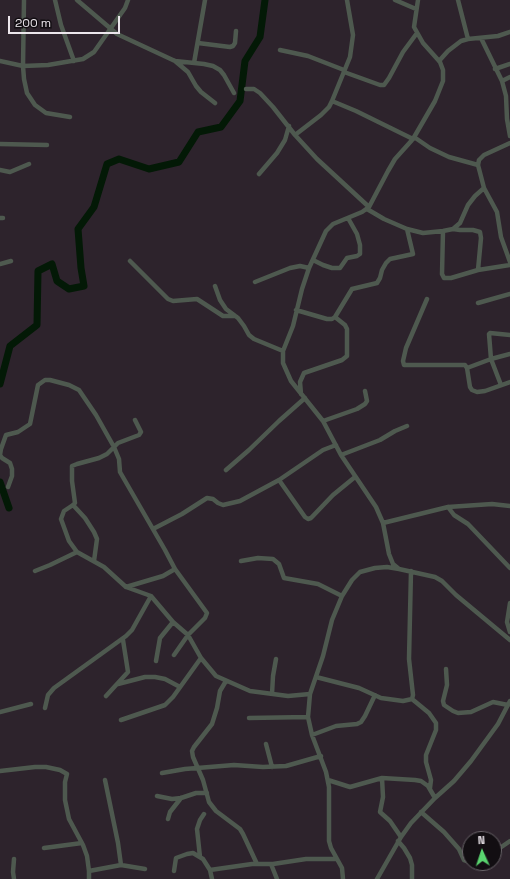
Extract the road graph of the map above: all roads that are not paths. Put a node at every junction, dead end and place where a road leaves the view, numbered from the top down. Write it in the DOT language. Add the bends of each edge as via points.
graph roads {
  1 [pos="24,0"];
  2 [pos="55,0"];
  3 [pos="77,0"];
  4 [pos="128,0"];
  5 [pos="205,0"];
  6 [pos="347,0"];
  7 [pos="395,0"];
  8 [pos="418,0"];
  9 [pos="458,0"];
  10 [pos="416,9"];
  11 [pos="110,28"];
  12 [pos="236,31"];
  13 [pos="510,32"];
  14 [pos="416,33"];
  15 [pos="481,38"];
  16 [pos="468,39"];
  17 [pos="198,43"];
  18 [pos="280,50"];
  19 [pos="0,61"];
  20 [pos="74,61"];
  21 [pos="175,61"];
  22 [pos="439,61"];
  23 [pos="194,63"];
  24 [pos="510,64"];
  25 [pos="23,66"];
  26 [pos="495,69"];
  27 [pos="344,71"];
  28 [pos="510,77"];
  29 [pos="502,81"];
  30 [pos="246,89"];
  31 [pos="234,93"];
  32 [pos="332,101"];
  33 [pos="215,103"];
  34 [pos="70,117"];
  35 [pos="289,126"];
  36 [pos="510,134"];
  37 [pos="295,135"];
  38 [pos="413,138"];
  39 [pos="510,142"];
  40 [pos="0,144"];
  41 [pos="46,145"];
  42 [pos="29,164"];
  43 [pos="478,165"];
  44 [pos="0,170"];
  45 [pos="259,174"];
  46 [pos="484,188"];
  47 [pos="368,208"];
  48 [pos="348,218"];
  49 [pos="407,229"];
  50 [pos="453,229"];
  51 [pos="443,231"];
  52 [pos="313,260"];
  53 [pos="11,261"];
  54 [pos="130,261"];
  55 [pos="510,262"];
  56 [pos="0,264"];
  57 [pos="510,265"];
  58 [pos="309,268"];
  59 [pos="478,270"];
  60 [pos="255,282"];
  61 [pos="216,286"];
  62 [pos="510,294"];
  63 [pos="427,299"];
  64 [pos="478,303"];
  65 [pos="296,310"];
  66 [pos="235,316"];
  67 [pos="335,316"];
  68 [pos="510,335"];
  69 [pos="283,351"];
  70 [pos="510,354"];
  71 [pos="491,359"];
  72 [pos="467,368"];
  73 [pos="510,382"];
  74 [pos="501,385"];
  75 [pos="365,391"];
  76 [pos="301,394"];
  77 [pos="305,398"];
  78 [pos="135,420"];
  79 [pos="323,421"];
  80 [pos="407,426"];
  81 [pos="336,445"];
  82 [pos="114,447"];
  83 [pos="340,455"];
  84 [pos="226,470"];
  85 [pos="356,477"];
  86 [pos="279,480"];
  87 [pos="8,487"];
  88 [pos="73,505"];
  89 [pos="510,506"];
  90 [pos="448,508"];
  91 [pos="383,523"];
  92 [pos="153,529"];
  93 [pos="77,552"];
  94 [pos="94,561"];
  95 [pos="241,561"];
  96 [pos="399,568"];
  97 [pos="510,568"];
  98 [pos="35,570"];
  99 [pos="175,570"];
  100 [pos="411,571"];
  101 [pos="126,587"];
  102 [pos="151,596"];
  103 [pos="342,596"];
  104 [pos="510,603"];
  105 [pos="173,622"];
  106 [pos="510,632"];
  107 [pos="188,635"];
  108 [pos="123,640"];
  109 [pos="510,640"];
  110 [pos="174,655"];
  111 [pos="201,658"];
  112 [pos="276,659"];
  113 [pos="156,661"];
  114 [pos="446,669"];
  115 [pos="316,677"];
  116 [pos="226,681"];
  117 [pos="118,684"];
  118 [pos="180,687"];
  119 [pos="272,694"];
  120 [pos="310,694"];
  121 [pos="375,695"];
  122 [pos="106,696"];
  123 [pos="412,699"];
  124 [pos="31,704"];
  125 [pos="508,705"];
  126 [pos="44,708"];
  127 [pos="0,712"];
  128 [pos="510,712"];
  129 [pos="308,716"];
  130 [pos="249,718"];
  131 [pos="121,720"];
  132 [pos="312,735"];
  133 [pos="266,744"];
  134 [pos="321,756"];
  135 [pos="272,767"];
  136 [pos="198,768"];
  137 [pos="0,771"];
  138 [pos="162,773"];
  139 [pos="382,778"];
  140 [pos="105,780"];
  141 [pos="328,780"];
  142 [pos="430,788"];
  143 [pos="206,793"];
  144 [pos="156,796"];
  145 [pos="181,798"];
  146 [pos="435,798"];
  147 [pos="421,812"];
  148 [pos="204,814"];
  149 [pos="168,819"];
  150 [pos="401,836"];
  151 [pos="398,842"];
  152 [pos="82,843"];
  153 [pos="44,848"];
  154 [pos="462,855"];
  155 [pos="200,856"];
  156 [pos="14,859"];
  157 [pos="336,859"];
  158 [pos="258,864"];
  159 [pos="271,864"];
  160 [pos="121,866"];
  161 [pos="145,869"];
  162 [pos="210,870"];
  163 [pos="89,871"];
  164 [pos="174,871"];
  165 [pos="14,879"];
  166 [pos="89,879"];
  167 [pos="212,879"];
  168 [pos="277,879"];
  169 [pos="343,879"];
  170 [pos="377,879"];
  171 [pos="412,879"];
  1 -- 25 [label="street"];
  2 -- 20 [label="street"];
  3 -- 11 [label="street"];
  4 -- 11 [label="street"];
  5 -- 17 [label="street"];
  6 -- 27 [label="street" via="353,35 350,57"];
  7 -- 10 [label="street"];
  8 -- 10 [label="street"];
  9 -- 16 [label="street"];
  10 -- 14 [label="street"];
  11 -- 20 [label="street" via="94,52"];
  11 -- 21 [label="street" via="117,34"];
  12 -- 17 [label="street" via="235,43 230,47"];
  13 -- 15 [label="street"];
  14 -- 22 [label="street"];
  14 -- 27 [label="street" via="384,85"];
  15 -- 16 [label="street"];
  15 -- 26 [label="street"];
  16 -- 22 [label="street" via="456,44"];
  17 -- 23 [label="street"];
  18 -- 27 [label="street" via="308,56"];
  19 -- 25 [label="street"];
  20 -- 25 [label="street"];
  21 -- 23 [label="street"];
  21 -- 33 [label="street" via="188,72 201,92"];
  22 -- 38 [label="street" via="443,70 443,81 435,101"];
  23 -- 31 [label="street" via="213,66 220,70"];
  24 -- 26 [label="street"];
  25 -- 34 [label="street" via="27,93 35,105 46,113"];
  26 -- 29 [label="street"];
  27 -- 32 [label="street"];
  28 -- 29 [label="street"];
  29 -- 36 [label="street"];
  30 -- 35 [label="street" via="254,89 260,93"];
  32 -- 37 [label="street" via="321,115"];
  32 -- 38 [label="street"];
  35 -- 37 [label="street"];
  35 -- 45 [label="street" via="285,140"];
  37 -- 47 [label="street" via="317,160"];
  38 -- 43 [label="street" via="449,157"];
  38 -- 47 [label="street" via="395,159"];
  39 -- 43 [label="street" via="484,155"];
  40 -- 41 [label="street"];
  42 -- 44 [label="street" via="10,172"];
  43 -- 46 [label="street"];
  46 -- 50 [label="street" via="468,205 460,223"];
  46 -- 55 [label="street" via="497,212 501,237"];
  47 -- 48 [label="street"];
  47 -- 49 [label="street" via="384,219"];
  48 -- 52 [label="street" via="333,224 326,231"];
  48 -- 52 [label="street" via="357,234 360,254 347,258 340,268 332,268"];
  49 -- 51 [label="street" via="423,233"];
  49 -- 67 [label="street" via="413,254 390,259 377,283 352,289"];
  50 -- 51 [label="street"];
  50 -- 59 [label="street" via="480,232"];
  51 -- 59 [label="street" via="444,278"];
  52 -- 58 [label="street"];
  53 -- 56 [label="street"];
  54 -- 66 [label="street" via="168,299 197,299 223,316"];
  57 -- 59 [label="street"];
  58 -- 60 [label="street" via="290,268"];
  58 -- 65 [label="street"];
  61 -- 66 [label="street" via="220,300"];
  62 -- 64 [label="street"];
  63 -- 72 [label="street" via="406,348 403,364 465,365"];
  65 -- 67 [label="street" via="327,319"];
  65 -- 69 [label="street"];
  66 -- 69 [label="street" via="254,339"];
  67 -- 76 [label="street" via="345,324 347,356 304,374 300,382"];
  68 -- 71 [label="street" via="489,333"];
  69 -- 76 [label="street" via="283,363 291,381"];
  70 -- 71 [label="street"];
  71 -- 72 [label="street"];
  71 -- 74 [label="street"];
  72 -- 74 [label="street" via="472,390 485,392"];
  73 -- 74 [label="street"];
  75 -- 79 [label="street" via="366,404"];
  76 -- 77 [label="street"];
  77 -- 79 [label="street"];
  77 -- 84 [label="street"];
  78 -- 82 [label="street" via="141,432 139,435"];
  79 -- 81 [label="street"];
  80 -- 83 [label="street" via="380,440"];
  81 -- 83 [label="street"];
  81 -- 86 [label="street" via="323,450"];
  82 -- 87 [label="street" via="79,390 64,383 44,380 36,389 30,424 18,432 8,433 5,438 0,455 10,463 12,469"];
  82 -- 88 [label="street" via="100,458 72,466 75,503"];
  82 -- 92 [label="street" via="120,459 120,472"];
  83 -- 85 [label="street"];
  85 -- 86 [label="street" via="310,518 305,518"];
  85 -- 91 [label="street" via="376,507"];
  86 -- 92 [label="street" via="233,503 223,505 214,498 207,498"];
  88 -- 93 [label="street" via="64,511 61,519 69,541"];
  88 -- 94 [label="street" via="85,518 97,539"];
  89 -- 90 [label="street" via="492,504"];
  90 -- 91 [label="street"];
  90 -- 97 [label="street" via="468,524"];
  91 -- 96 [label="street" via="391,559"];
  92 -- 99 [label="street"];
  93 -- 94 [label="street"];
  93 -- 98 [label="street" via="50,566"];
  94 -- 101 [label="street"];
  95 -- 103 [label="street" via="273,559 280,564 284,578 318,584"];
  96 -- 100 [label="street"];
  96 -- 103 [label="street" via="375,568 360,572"];
  99 -- 101 [label="street"];
  99 -- 107 [label="street" via="207,613"];
  100 -- 109 [label="street" via="442,581"];
  100 -- 123 [label="street" via="409,658"];
  101 -- 102 [label="street"];
  102 -- 105 [label="street"];
  102 -- 108 [label="street" via="132,630"];
  103 -- 115 [label="street" via="332,620"];
  104 -- 106 [label="street" via="507,622"];
  105 -- 107 [label="street"];
  105 -- 113 [label="street" via="160,638"];
  107 -- 110 [label="street"];
  107 -- 111 [label="street"];
  108 -- 117 [label="street" via="128,672"];
  108 -- 126 [label="street" via="54,688 48,695"];
  111 -- 116 [label="street" via="210,671"];
  111 -- 118 [label="street"];
  112 -- 119 [label="street"];
  114 -- 125 [label="street" via="447,685 443,701 453,712 464,714 493,702"];
  115 -- 120 [label="street"];
  115 -- 121 [label="street" via="359,688"];
  116 -- 119 [label="street" via="250,691"];
  116 -- 136 [label="street" via="220,691 212,724 192,751"];
  117 -- 118 [label="street" via="155,677"];
  117 -- 122 [label="street"];
  118 -- 131 [label="street" via="165,705"];
  119 -- 120 [label="street"];
  120 -- 129 [label="street"];
  121 -- 123 [label="street" via="392,700"];
  121 -- 132 [label="street" via="361,722 336,726"];
  123 -- 142 [label="street" via="429,713 436,723 436,730 425,759"];
  124 -- 127 [label="street"];
  125 -- 128 [label="street"];
  125 -- 146 [label="street" via="490,736 471,761"];
  129 -- 130 [label="street"];
  129 -- 132 [label="street"];
  132 -- 134 [label="street"];
  133 -- 135 [label="street"];
  134 -- 135 [label="street" via="286,766"];
  134 -- 141 [label="street"];
  135 -- 136 [label="street" via="242,764"];
  136 -- 138 [label="street"];
  136 -- 143 [label="street"];
  137 -- 152 [label="street" via="46,767 67,774 65,800 69,818"];
  139 -- 141 [label="street" via="350,787"];
  139 -- 142 [label="street" via="420,781"];
  139 -- 150 [label="street" via="380,812"];
  140 -- 160 [label="street"];
  141 -- 157 [label="street" via="329,841"];
  142 -- 146 [label="street"];
  143 -- 145 [label="street"];
  143 -- 158 [label="street" via="216,811 240,829"];
  144 -- 145 [label="street"];
  145 -- 149 [label="street"];
  146 -- 147 [label="street"];
  147 -- 150 [label="street"];
  147 -- 154 [label="street" via="459,848"];
  148 -- 155 [label="street" via="197,828"];
  150 -- 151 [label="street"];
  151 -- 170 [label="street"];
  151 -- 171 [label="street" via="410,858"];
  152 -- 153 [label="street"];
  152 -- 163 [label="street"];
  155 -- 162 [label="street"];
  155 -- 164 [label="street" via="193,853 178,856"];
  156 -- 165 [label="street"];
  157 -- 159 [label="street" via="306,859"];
  157 -- 169 [label="street" via="342,868"];
  158 -- 159 [label="street"];
  158 -- 162 [label="street"];
  159 -- 168 [label="street"];
  160 -- 161 [label="street"];
  160 -- 163 [label="street"];
  162 -- 167 [label="street"];
  163 -- 166 [label="street"];
}
